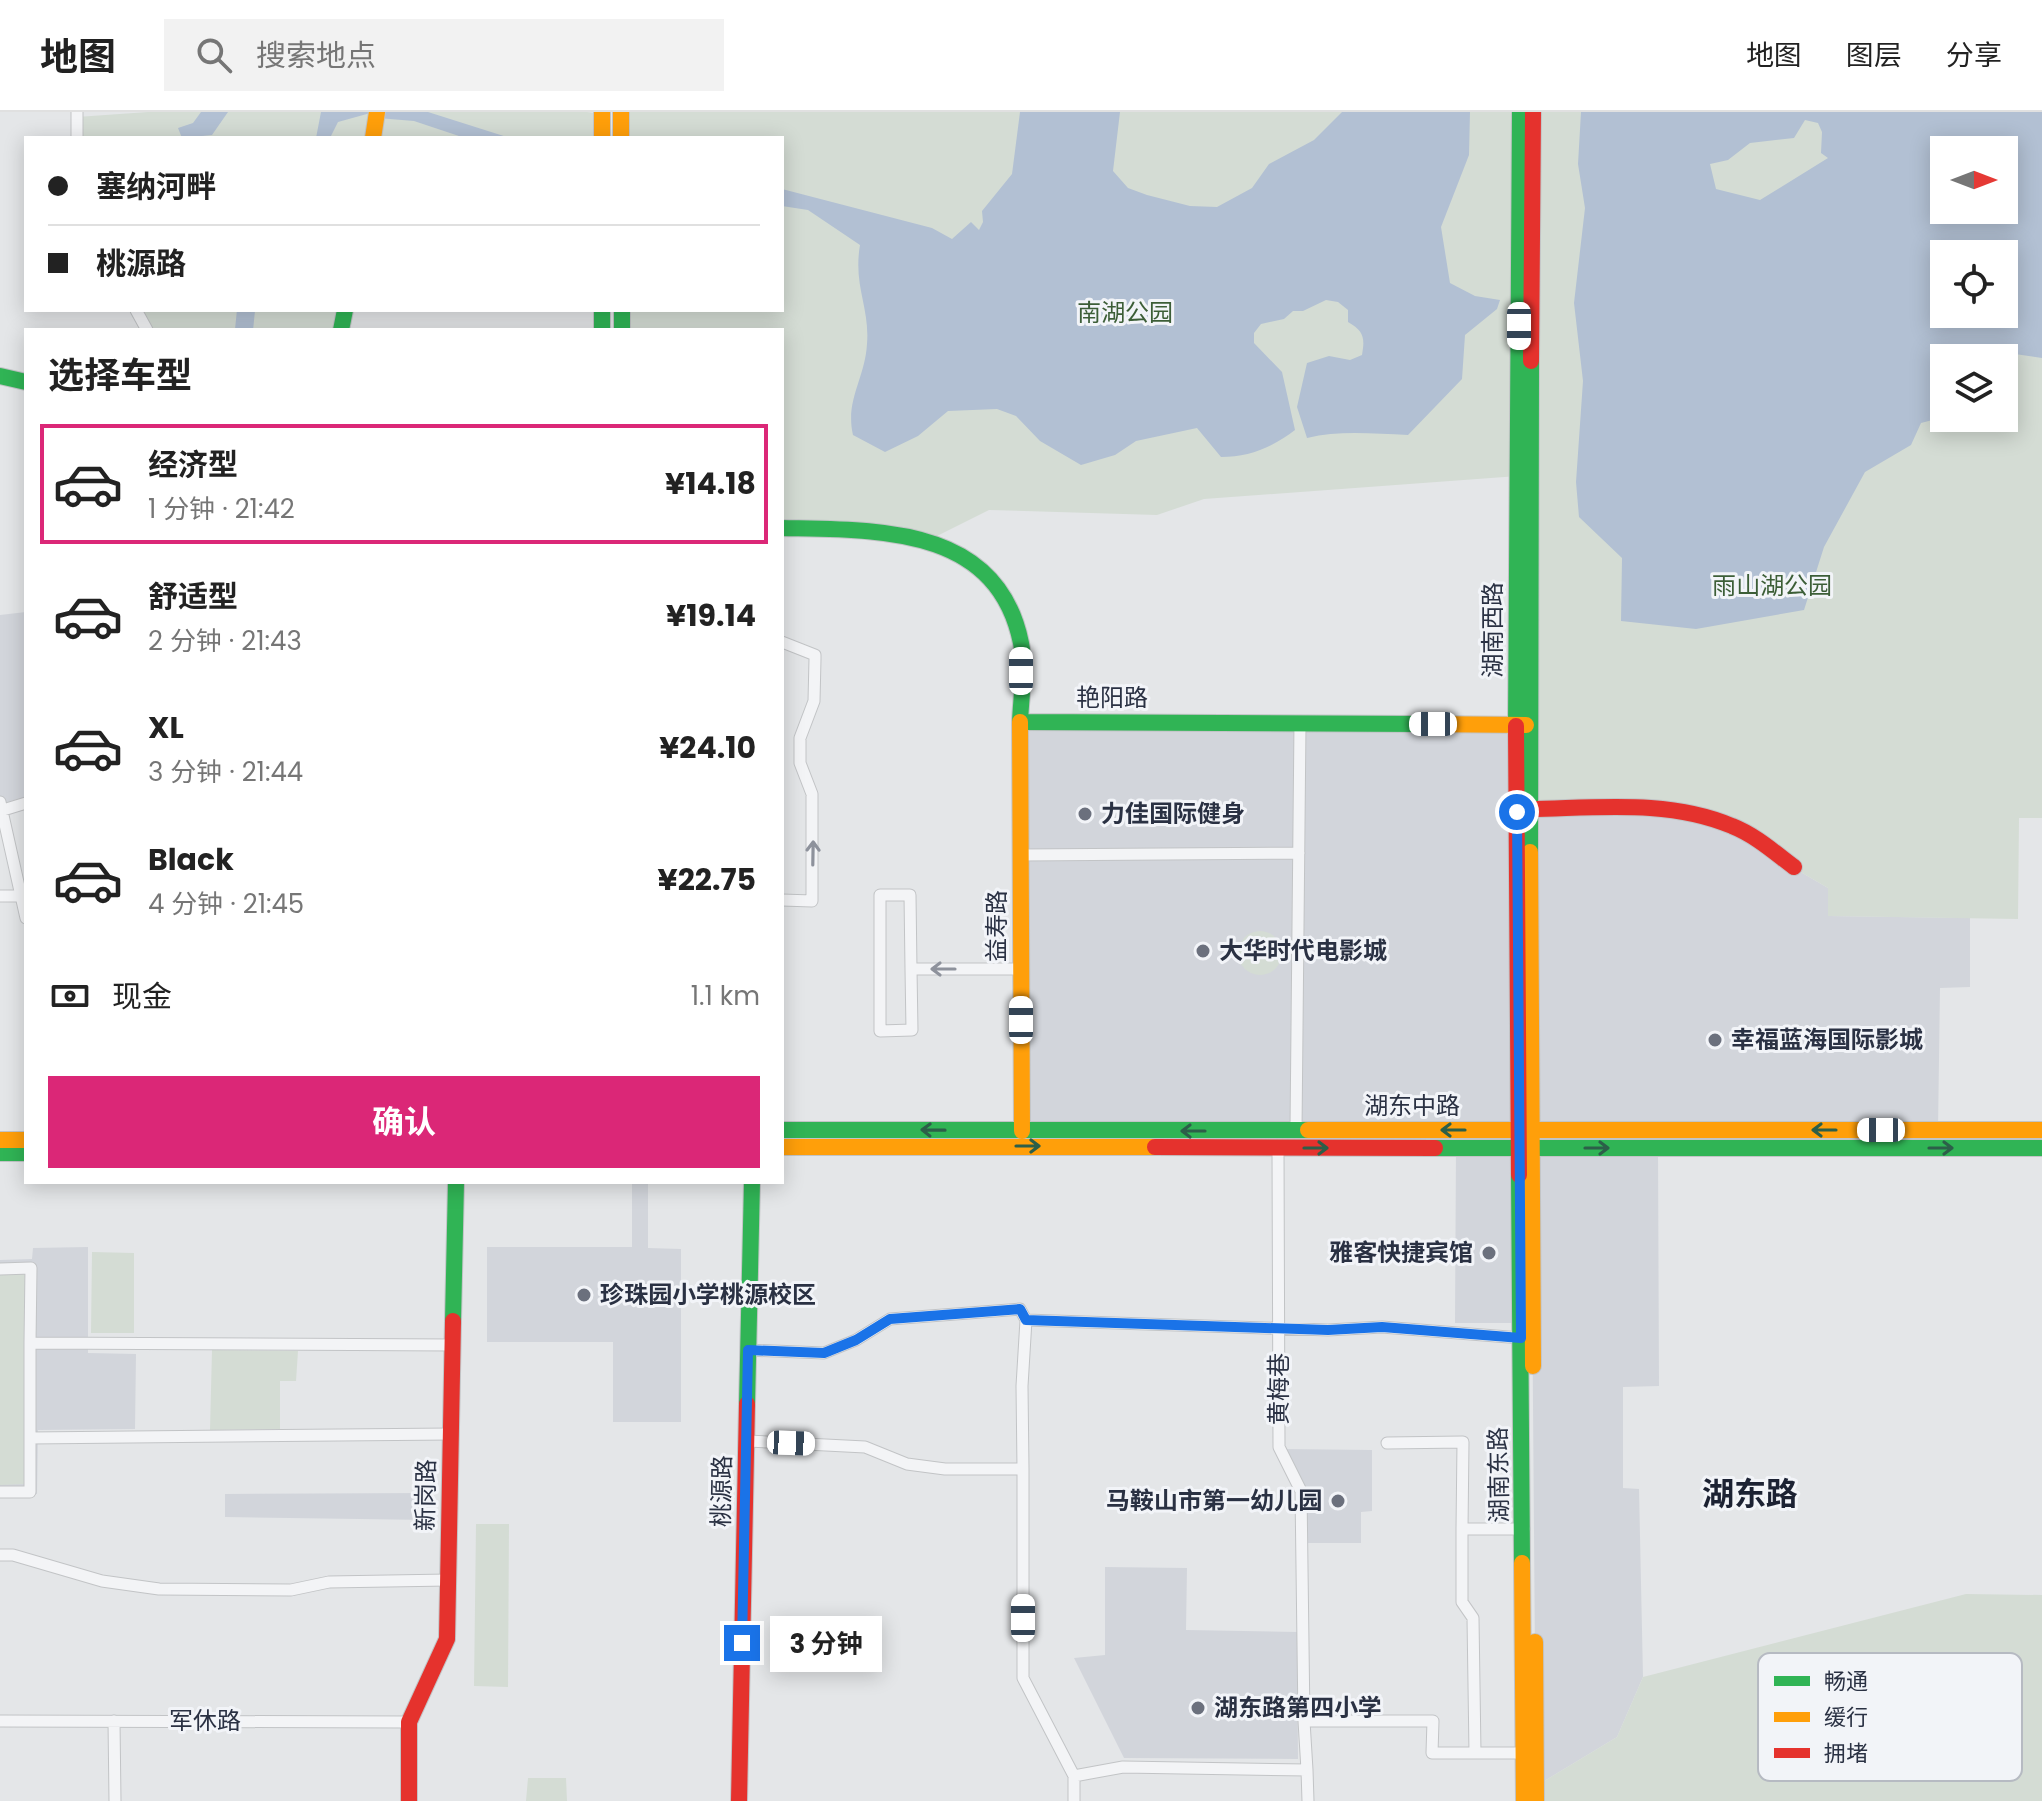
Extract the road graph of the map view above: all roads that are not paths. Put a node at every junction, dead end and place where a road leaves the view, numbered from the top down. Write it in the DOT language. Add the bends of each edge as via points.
graph roads {
  1 [pos="77,112"];
  2 [pos="377,112"];
  3 [pos="602,112"];
  4 [pos="621,112"];
  5 [pos="1520,112"];
  6 [pos="1533,112"];
  7 [pos="77,136"];
  8 [pos="373,136"];
  9 [pos="602,136"];
  10 [pos="621,136"];
  11 [pos="0,376"];
  12 [pos="24,382"];
  13 [pos="784,528"];
  14 [pos="784,643"];
  15 [pos="1020,722"];
  16 [pos="1300,723"];
  17 [pos="1522,725"];
  18 [pos="24,803"];
  19 [pos="1,808"];
  20 [pos="1530,809"];
  21 [pos="1299,853"];
  22 [pos="1021,855"];
  23 [pos="1794,867"];
  24 [pos="20,868"];
  25 [pos="0,896"];
  26 [pos="21,896"];
  27 [pos="784,900"];
  28 [pos="24,909"];
  29 [pos="911,969"];
  30 [pos="1021,969"];
  31 [pos="1525,1129"];
  32 [pos="784,1130"];
  33 [pos="1296,1130"];
  34 [pos="2042,1130"];
  35 [pos="1022,1131"];
  36 [pos="0,1140"];
  37 [pos="24,1140"];
  38 [pos="784,1147"];
  39 [pos="1278,1148"];
  40 [pos="1525,1148"];
  41 [pos="2042,1148"];
  42 [pos="0,1153"];
  43 [pos="24,1153"];
  44 [pos="456,1184"];
  45 [pos="752,1184"];
  46 [pos="0,1269"];
  47 [pos="1026,1320"];
  48 [pos="1279,1327"];
  49 [pos="1521,1338"];
  50 [pos="30,1343"];
  51 [pos="453,1345"];
  52 [pos="748,1350"];
  53 [pos="451,1434"];
  54 [pos="30,1438"];
  55 [pos="747,1441"];
  56 [pos="1387,1443"];
  57 [pos="1023,1469"];
  58 [pos="0,1492"];
  59 [pos="1462,1529"];
  60 [pos="1524,1529"];
  61 [pos="0,1555"];
  62 [pos="448,1580"];
  63 [pos="0,1721"];
  64 [pos="114,1721"];
  65 [pos="1304,1721"];
  66 [pos="409,1722"];
  67 [pos="1475,1753"];
  68 [pos="1524,1753"];
  69 [pos="1307,1770"];
  70 [pos="1074,1776"];
  71 [pos="115,1801"];
  72 [pos="409,1801"];
  73 [pos="739,1801"];
  74 [pos="1074,1801"];
  75 [pos="1308,1801"];
  76 [pos="1524,1801"];
  77 [pos="1536,1801"];
  1 -- 7 [label="street"];
  2 -- 8 [label="main road"];
  3 -- 9 [label="main road"];
  4 -- 10 [label="main road"];
  5 -- 17 [label="main road, 湖南西路"];
  6 -- 17 [label="main road, 湖南西路"];
  11 -- 12 [label="main road"];
  13 -- 15 [label="main road" via="900,531 931,539 980,567 1007,598 1021,643"];
  27 -- 14 [label="street, one-way" via="812,901 812,794 800,763 800,738 814,701 815,659"];
  15 -- 16 [label="main road, 艳阳路"];
  15 -- 22 [label="main road, 益寿路"];
  16 -- 17 [label="main road, 艳阳路"];
  16 -- 21 [label="street"];
  17 -- 20 [label="main road, 湖南西路"];
  17 -- 31 [label="main road, 湖南西路"];
  18 -- 19 [label="street"];
  19 -- 24 [label="street"];
  20 -- 23 [label="main road" via="1703,815 1734,827"];
  20 -- 31 [label="main road, 湖南西路"];
  21 -- 22 [label="street"];
  21 -- 33 [label="street"];
  22 -- 30 [label="main road, 益寿路"];
  24 -- 26 [label="street"];
  25 -- 26 [label="street"];
  26 -- 28 [label="street"];
  29 -- 29 [label="street" via="910,895 880,895 880,1031 912,1030"];
  30 -- 29 [label="street, one-way"];
  30 -- 35 [label="main road, 益寿路"];
  31 -- 33 [label="main road, 湖东中路, one-way"];
  34 -- 31 [label="main road, 湖东中路, one-way"];
  31 -- 40 [label="main road"];
  35 -- 32 [label="main road, 湖东中路, one-way"];
  33 -- 35 [label="main road, 湖东中路, one-way"];
  36 -- 37 [label="main road"];
  38 -- 39 [label="main road, 湖东中路, one-way"];
  39 -- 40 [label="main road, 湖东中路, one-way"];
  39 -- 48 [label="street, 黄梅巷"];
  40 -- 41 [label="main road, 湖东中路, one-way"];
  40 -- 49 [label="main road, 湖南东路"];
  40 -- 77 [label="main road"];
  42 -- 43 [label="main road"];
  44 -- 51 [label="main road, 新岗路"];
  45 -- 52 [label="main road, 桃源路"];
  46 -- 50 [label="street" via="31,1268"];
  47 -- 48 [label="street"];
  47 -- 52 [label="street" via="1020,1309 890,1319 824,1353"];
  47 -- 57 [label="street"];
  48 -- 49 [label="street" via="1382,1327"];
  48 -- 65 [label="street, 黄梅巷" via="1279,1447 1301,1491"];
  49 -- 60 [label="main road, 湖南东路"];
  50 -- 51 [label="street"];
  50 -- 54 [label="street"];
  51 -- 53 [label="main road, 新岗路"];
  52 -- 55 [label="main road, 桃源路"];
  53 -- 54 [label="street"];
  53 -- 62 [label="main road, 新岗路"];
  54 -- 58 [label="street" via="30,1492"];
  55 -- 57 [label="street" via="865,1447 907,1464 945,1469"];
  55 -- 73 [label="main road, 桃源路"];
  56 -- 59 [label="street" via="1463,1442"];
  57 -- 70 [label="street" via="1023,1678"];
  59 -- 60 [label="street"];
  59 -- 67 [label="street" via="1462,1602 1473,1618"];
  60 -- 68 [label="main road, 湖南东路"];
  61 -- 62 [label="street" via="102,1581 159,1589 291,1590 329,1582"];
  62 -- 66 [label="main road, 新岗路" via="447,1639"];
  63 -- 64 [label="street, 军休路"];
  64 -- 66 [label="street, 军休路"];
  64 -- 71 [label="street"];
  65 -- 67 [label="street" via="1433,1721 1432,1753"];
  65 -- 69 [label="street, 黄梅巷"];
  66 -- 72 [label="main road, 新岗路"];
  67 -- 68 [label="street"];
  68 -- 76 [label="main road, 湖南东路"];
  69 -- 70 [label="street" via="1123,1767"];
  69 -- 75 [label="street"];
  70 -- 74 [label="street"];
}
